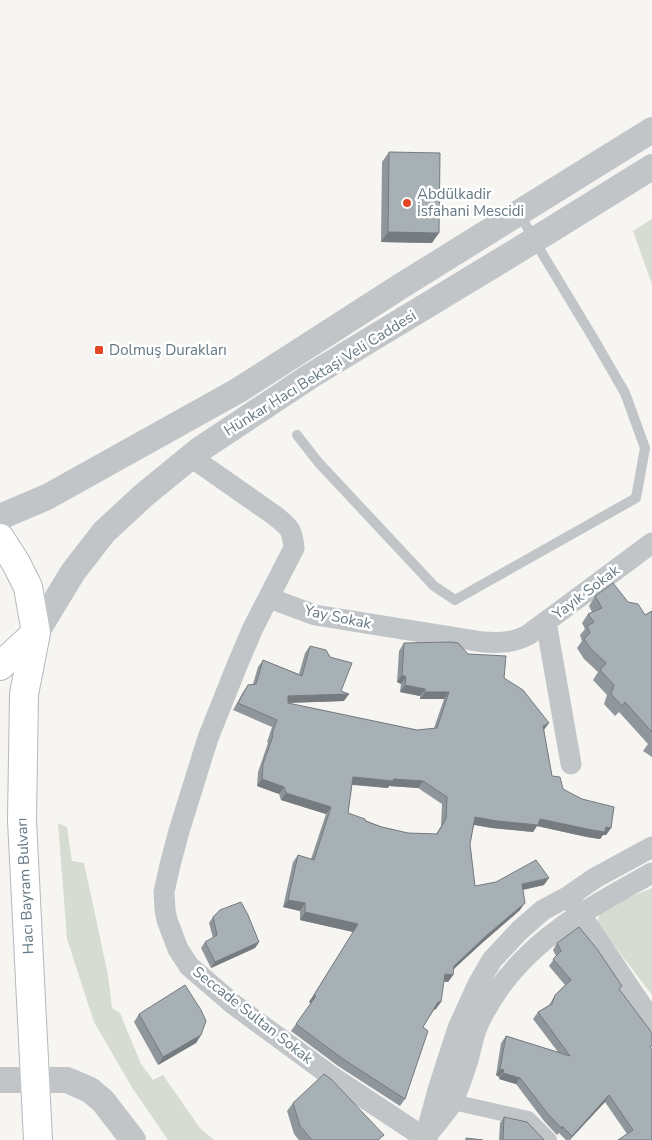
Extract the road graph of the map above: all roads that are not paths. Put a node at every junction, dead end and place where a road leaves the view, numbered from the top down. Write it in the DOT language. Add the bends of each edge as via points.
graph roads {
  1 [pos="652,130"];
  2 [pos="652,167"];
  3 [pos="519,213"];
  4 [pos="534,240"];
  5 [pos="297,435"];
  6 [pos="191,457"];
  7 [pos="0,517"];
  8 [pos="0,538"];
  9 [pos="652,543"];
  10 [pos="268,598"];
  11 [pos="546,622"];
  12 [pos="36,633"];
  13 [pos="519,640"];
  14 [pos="0,666"];
  15 [pos="571,764"];
  16 [pos="652,847"];
  17 [pos="652,873"];
  18 [pos="569,896"];
  19 [pos="580,914"];
  20 [pos="652,1021"];
  21 [pos="0,1080"];
  22 [pos="35,1080"];
  23 [pos="453,1102"];
  24 [pos="424,1139"];
  25 [pos="38,1140"];
  26 [pos="133,1140"];
  27 [pos="549,1140"];
  1 -- 3 [label="street, Hünkar Hacı Bektaşi Veli Caddesi"];
  2 -- 4 [label="street, Hünkar Hacı Bektaşi Veli Caddesi"];
  3 -- 4 [label="lane"];
  3 -- 7 [label="street, Hünkar Hacı Bektaşi Veli Caddesi" via="239,390 47,497"];
  4 -- 5 [label="lane" via="625,394 645,448 636,498 455,600 434,586 318,462"];
  4 -- 6 [label="street, Hünkar Hacı Bektaşi Veli Caddesi" via="312,375"];
  6 -- 10 [label="street" via="274,515 287,525 293,535 294,548"];
  6 -- 12 [label="street, Hünkar Hacı Bektaşi Veli Caddesi" via="104,532 73,572"];
  8 -- 12 [label="main road, Hacı Bayram Bulvarı" via="28,587"];
  9 -- 11 [label="street, Yayık Sokak"];
  10 -- 13 [label="street, Yay Sokak" via="315,616 483,642"];
  10 -- 24 [label="street, Seccade Sultan Sokak" via="234,672 193,784 165,884 163,900 166,915 178,950 190,966 233,1004"];
  11 -- 13 [label="street, Yayık Sokak"];
  11 -- 15 [label="street"];
  12 -- 14 [label="main road"];
  12 -- 22 [label="main road, Hacı Bayram Bulvarı" via="24,694 22,820"];
  16 -- 18 [label="street"];
  17 -- 19 [label="street"];
  18 -- 19 [label="street"];
  18 -- 24 [label="street" via="543,910 492,960 458,1028"];
  19 -- 20 [label="street"];
  19 -- 23 [label="street" via="532,950 504,981 477,1028"];
  21 -- 22 [label="street"];
  22 -- 25 [label="main road, Hacı Bayram Bulvarı"];
  22 -- 26 [label="street" via="67,1080 90,1090 103,1101"];
  23 -- 24 [label="street"];
  23 -- 27 [label="street" via="528,1119"];
}
